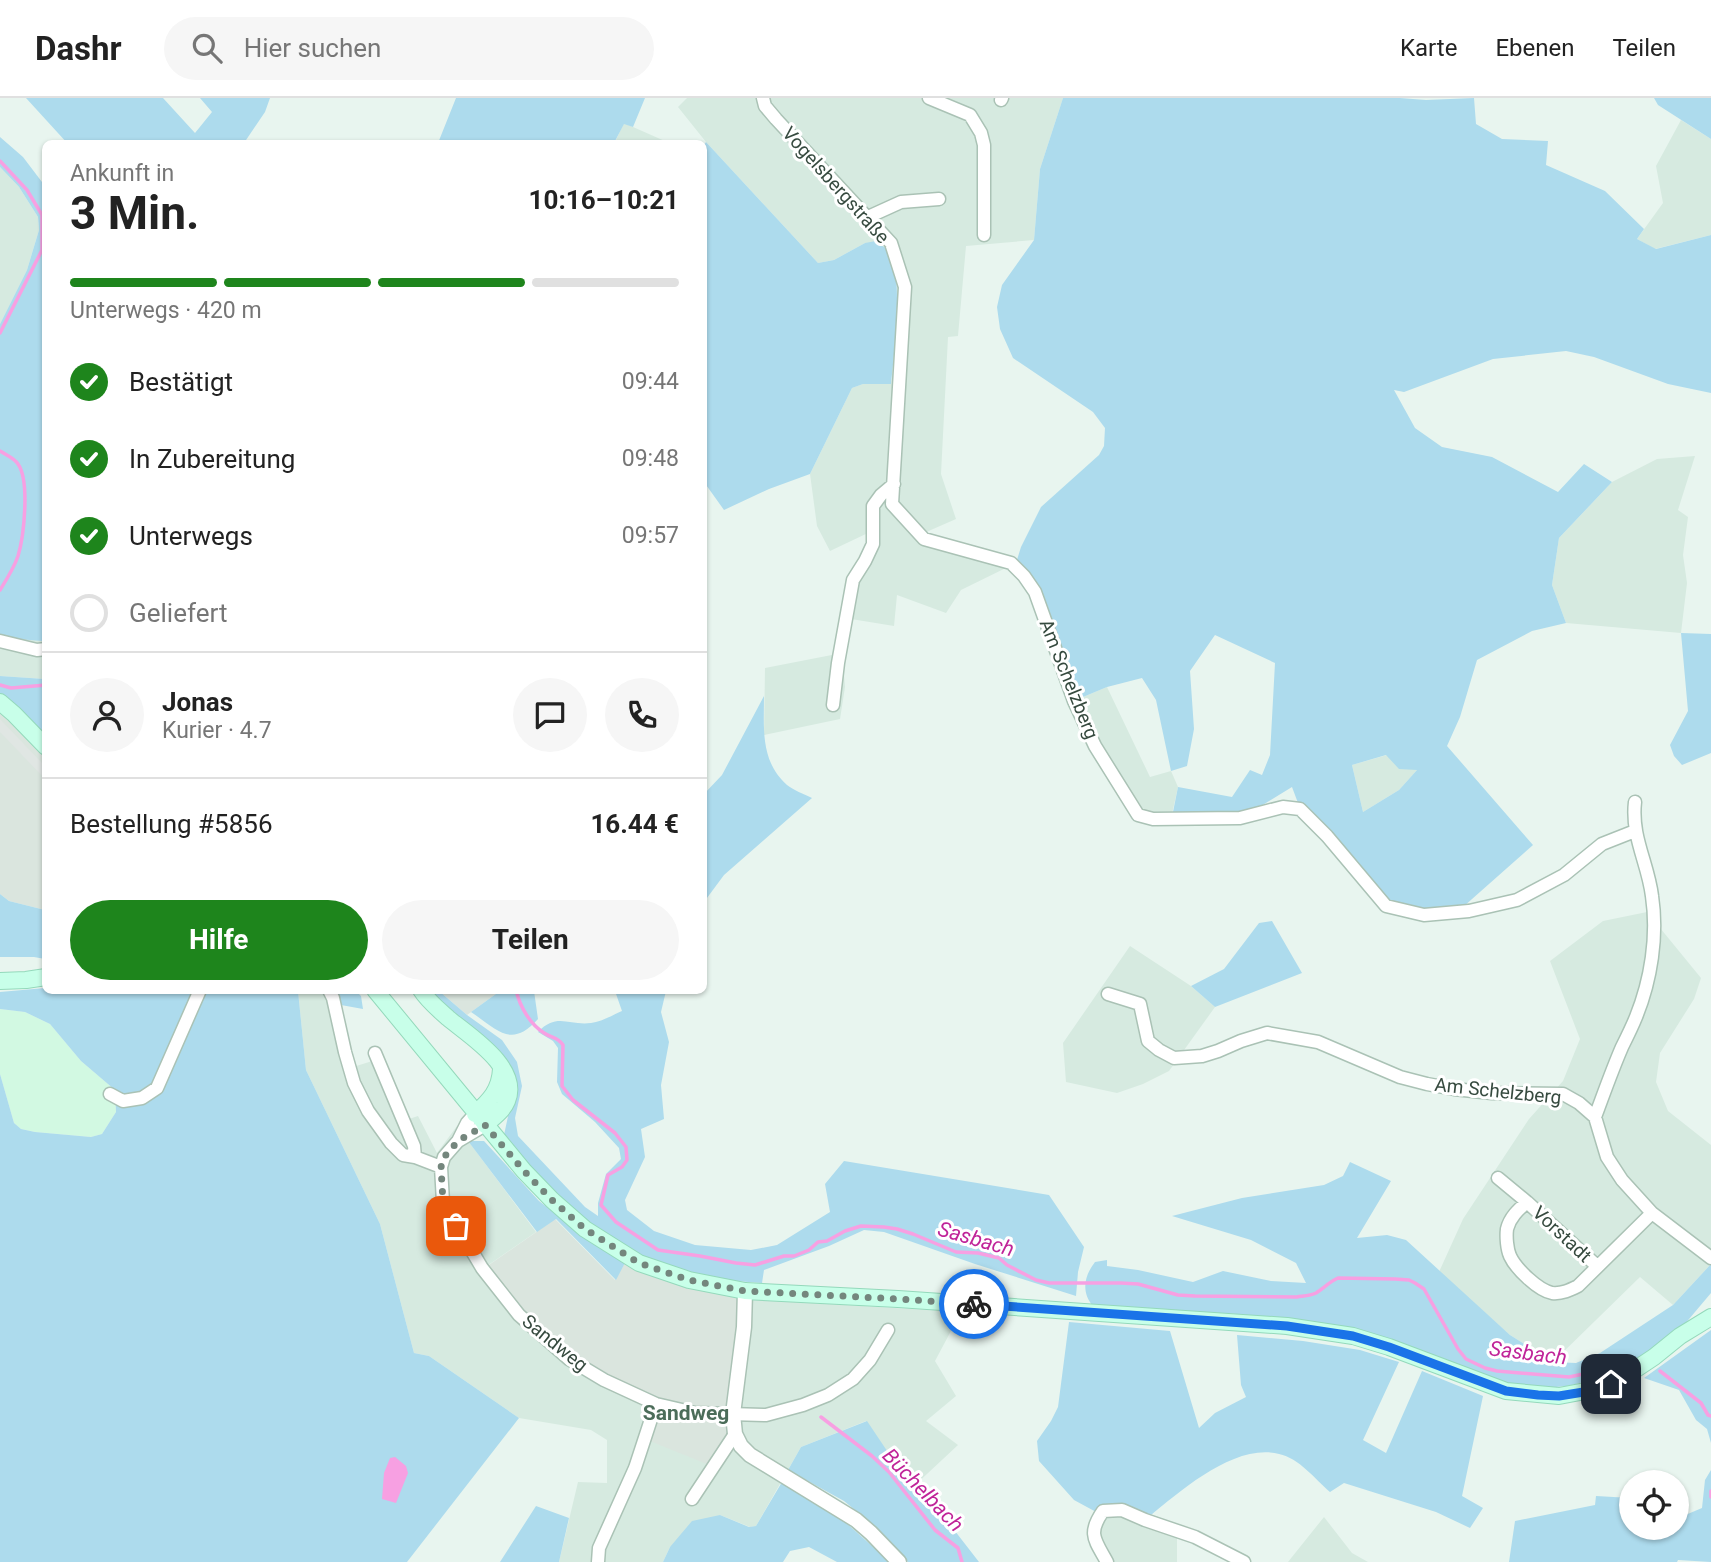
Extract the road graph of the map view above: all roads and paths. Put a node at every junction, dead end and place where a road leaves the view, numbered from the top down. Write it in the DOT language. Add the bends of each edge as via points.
graph roads {
  1 [pos="763,98"];
  2 [pos="929,98"];
  3 [pos="939,199"];
  4 [pos="868,217"];
  5 [pos="984,235"];
  6 [pos="894,484"];
  7 [pos="1011,563"];
  8 [pos="0,641"];
  9 [pos="42,649"];
  10 [pos="0,702"];
  11 [pos="834,705"];
  12 [pos="42,743"];
  13 [pos="1635,802"];
  14 [pos="1635,831"];
  15 [pos="42,978"];
  16 [pos="0,981"];
  17 [pos="198,994"];
  18 [pos="330,994"];
  19 [pos="377,994"];
  20 [pos="425,994"];
  21 [pos="1108,994"];
  22 [pos="376,1053"];
  23 [pos="110,1094"];
  24 [pos="1595,1117"];
  25 [pos="480,1119"];
  26 [pos="415,1157"];
  27 [pos="441,1167"];
  28 [pos="1498,1178"];
  29 [pos="1527,1202"];
  30 [pos="1652,1213"];
  31 [pos="1711,1258"];
  32 [pos="1597,1266"];
  33 [pos="745,1291"];
  34 [pos="1711,1317"];
  35 [pos="888,1330"];
  36 [pos="656,1404"];
  37 [pos="733,1414"];
  38 [pos="735,1434"];
  39 [pos="692,1499"];
  40 [pos="598,1562"];
  41 [pos="898,1562"];
  42 [pos="1107,1562"];
  43 [pos="1244,1562"];
  1 -- 4 [label="street, Vogelsbergstraße" via="776,120"];
  2 -- 5 [label="street" via="970,115 981,133"];
  3 -- 4 [label="street" via="901,202"];
  4 -- 6 [label="street, Vogelsbergstraße" via="891,243 905,287"];
  6 -- 7 [label="street, Vogelsbergstraße" via="892,504 924,539"];
  6 -- 11 [label="street" via="873,506 873,544 853,580"];
  7 -- 14 [label="street, Am Schelzberg" via="1035,592 1074,701 1095,746 1138,815 1153,819 1240,818 1283,807 1300,809 1386,906 1424,915 1517,900 1564,875 1602,844"];
  8 -- 9 [label="street"];
  10 -- 12 [label="main road"];
  13 -- 14 [label="street"];
  14 -- 24 [label="street" via="1652,895 1650,969 1637,1016"];
  15 -- 16 [label="main road"];
  17 -- 23 [label="street" via="157,1088 142,1098 123,1101"];
  18 -- 26 [label="street" via="354,1083 368,1111 391,1143 404,1155"];
  19 -- 25 [label="main road"];
  20 -- 25 [label="main road" via="501,1067 497,1090"];
  21 -- 24 [label="street, Am Schelzberg" via="1140,1004 1148,1041 1174,1058 1202,1056 1268,1033 1318,1042 1427,1084 1492,1093 1563,1094"];
  22 -- 26 [label="street"];
  24 -- 30 [label="street" via="1607,1157"];
  25 -- 27 [label="street" via="467,1123"];
  25 -- 33 [label="main road" via="524,1171 585,1229 639,1263 689,1280"];
  26 -- 27 [label="street"];
  27 -- 36 [label="street, Sandweg" via="443,1202 482,1268 519,1315 584,1370"];
  28 -- 29 [label="street, Vorstadt"];
  29 -- 32 [label="street, Vorstadt"];
  29 -- 32 [label="street, Vorstadt" via="1513,1214 1507,1241 1510,1257 1534,1283 1554,1293 1567,1292"];
  30 -- 31 [label="street"];
  30 -- 32 [label="street, Vorstadt"];
  33 -- 34 [label="main road" via="1287,1326 1353,1336 1506,1391 1559,1396 1596,1390 1624,1377"];
  33 -- 37 [label="street"];
  35 -- 37 [label="street, Sandweg" via="870,1360 828,1395 766,1415"];
  36 -- 37 [label="street, Sandweg" via="695,1413"];
  36 -- 40 [label="street" via="635,1468 599,1548"];
  37 -- 38 [label="street"];
  38 -- 39 [label="street"];
  38 -- 41 [label="street" via="750,1455 856,1520"];
  42 -- 43 [label="street" via="1093,1537 1095,1522 1103,1511 1122,1510 1195,1537"];
}
